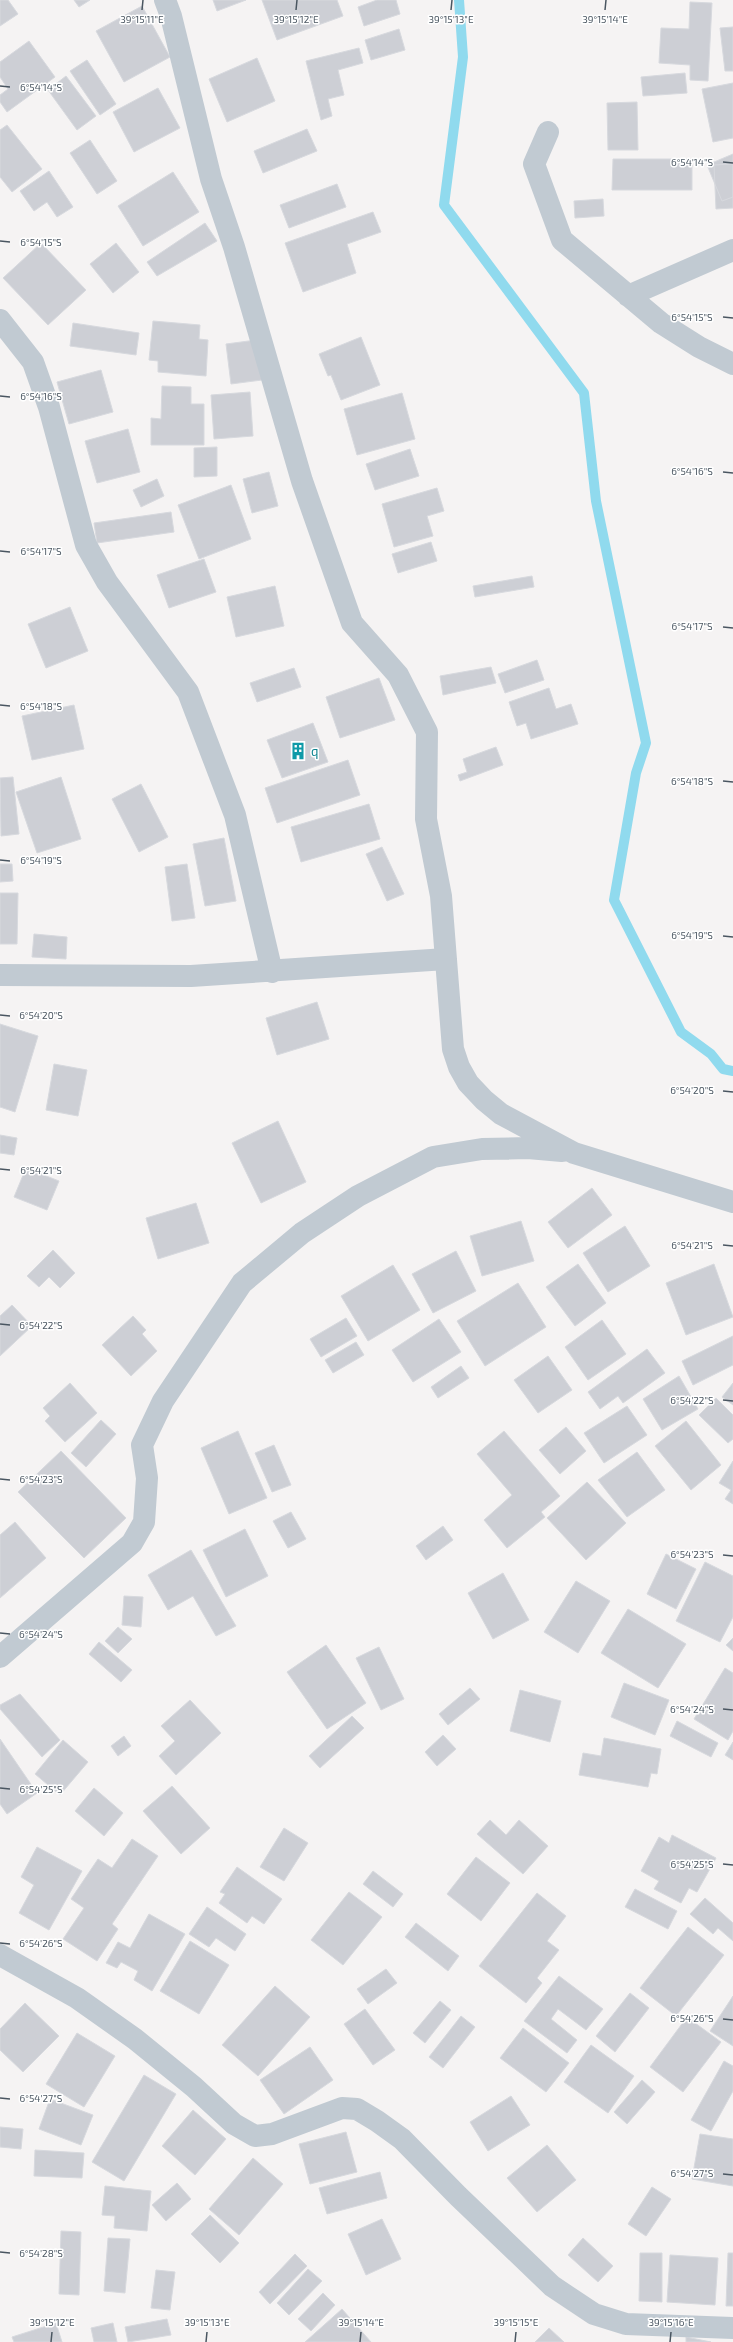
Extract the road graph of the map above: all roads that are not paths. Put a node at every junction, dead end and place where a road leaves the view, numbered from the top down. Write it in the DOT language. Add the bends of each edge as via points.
graph roads {
  1 [pos="165,0"];
  2 [pos="548,132"];
  3 [pos="733,250"];
  4 [pos="628,296"];
  5 [pos="0,320"];
  6 [pos="733,364"];
  7 [pos="446,959"];
  8 [pos="272,972"];
  9 [pos="0,975"];
  10 [pos="574,1153"];
  11 [pos="733,1202"];
  12 [pos="0,1657"];
  13 [pos="0,1955"];
  14 [pos="733,2328"];
  1 -- 7 [label="street" via="211,179 234,247 302,481 352,623 398,675 427,732 426,819 441,896"];
  2 -- 4 [label="street" via="534,164 562,240"];
  3 -- 4 [label="street"];
  4 -- 6 [label="street" via="660,323"];
  5 -- 8 [label="street" via="33,362 50,408 86,546 107,582 188,692 235,815"];
  7 -- 8 [label="street"];
  7 -- 10 [label="street" via="453,1049 468,1083 501,1114"];
  8 -- 9 [label="street" via="191,976"];
  10 -- 11 [label="street"];
  10 -- 12 [label="street" via="528,1148 490,1149 433,1157 358,1196 302,1233 242,1283 163,1401 142,1445 147,1478 144,1522 132,1543"];
  13 -- 14 [label="street" via="76,1998 135,2039 194,2087 234,2124 255,2136 272,2134 342,2108 357,2109 378,2121 402,2139 552,2286 594,2314 626,2324"];
}
